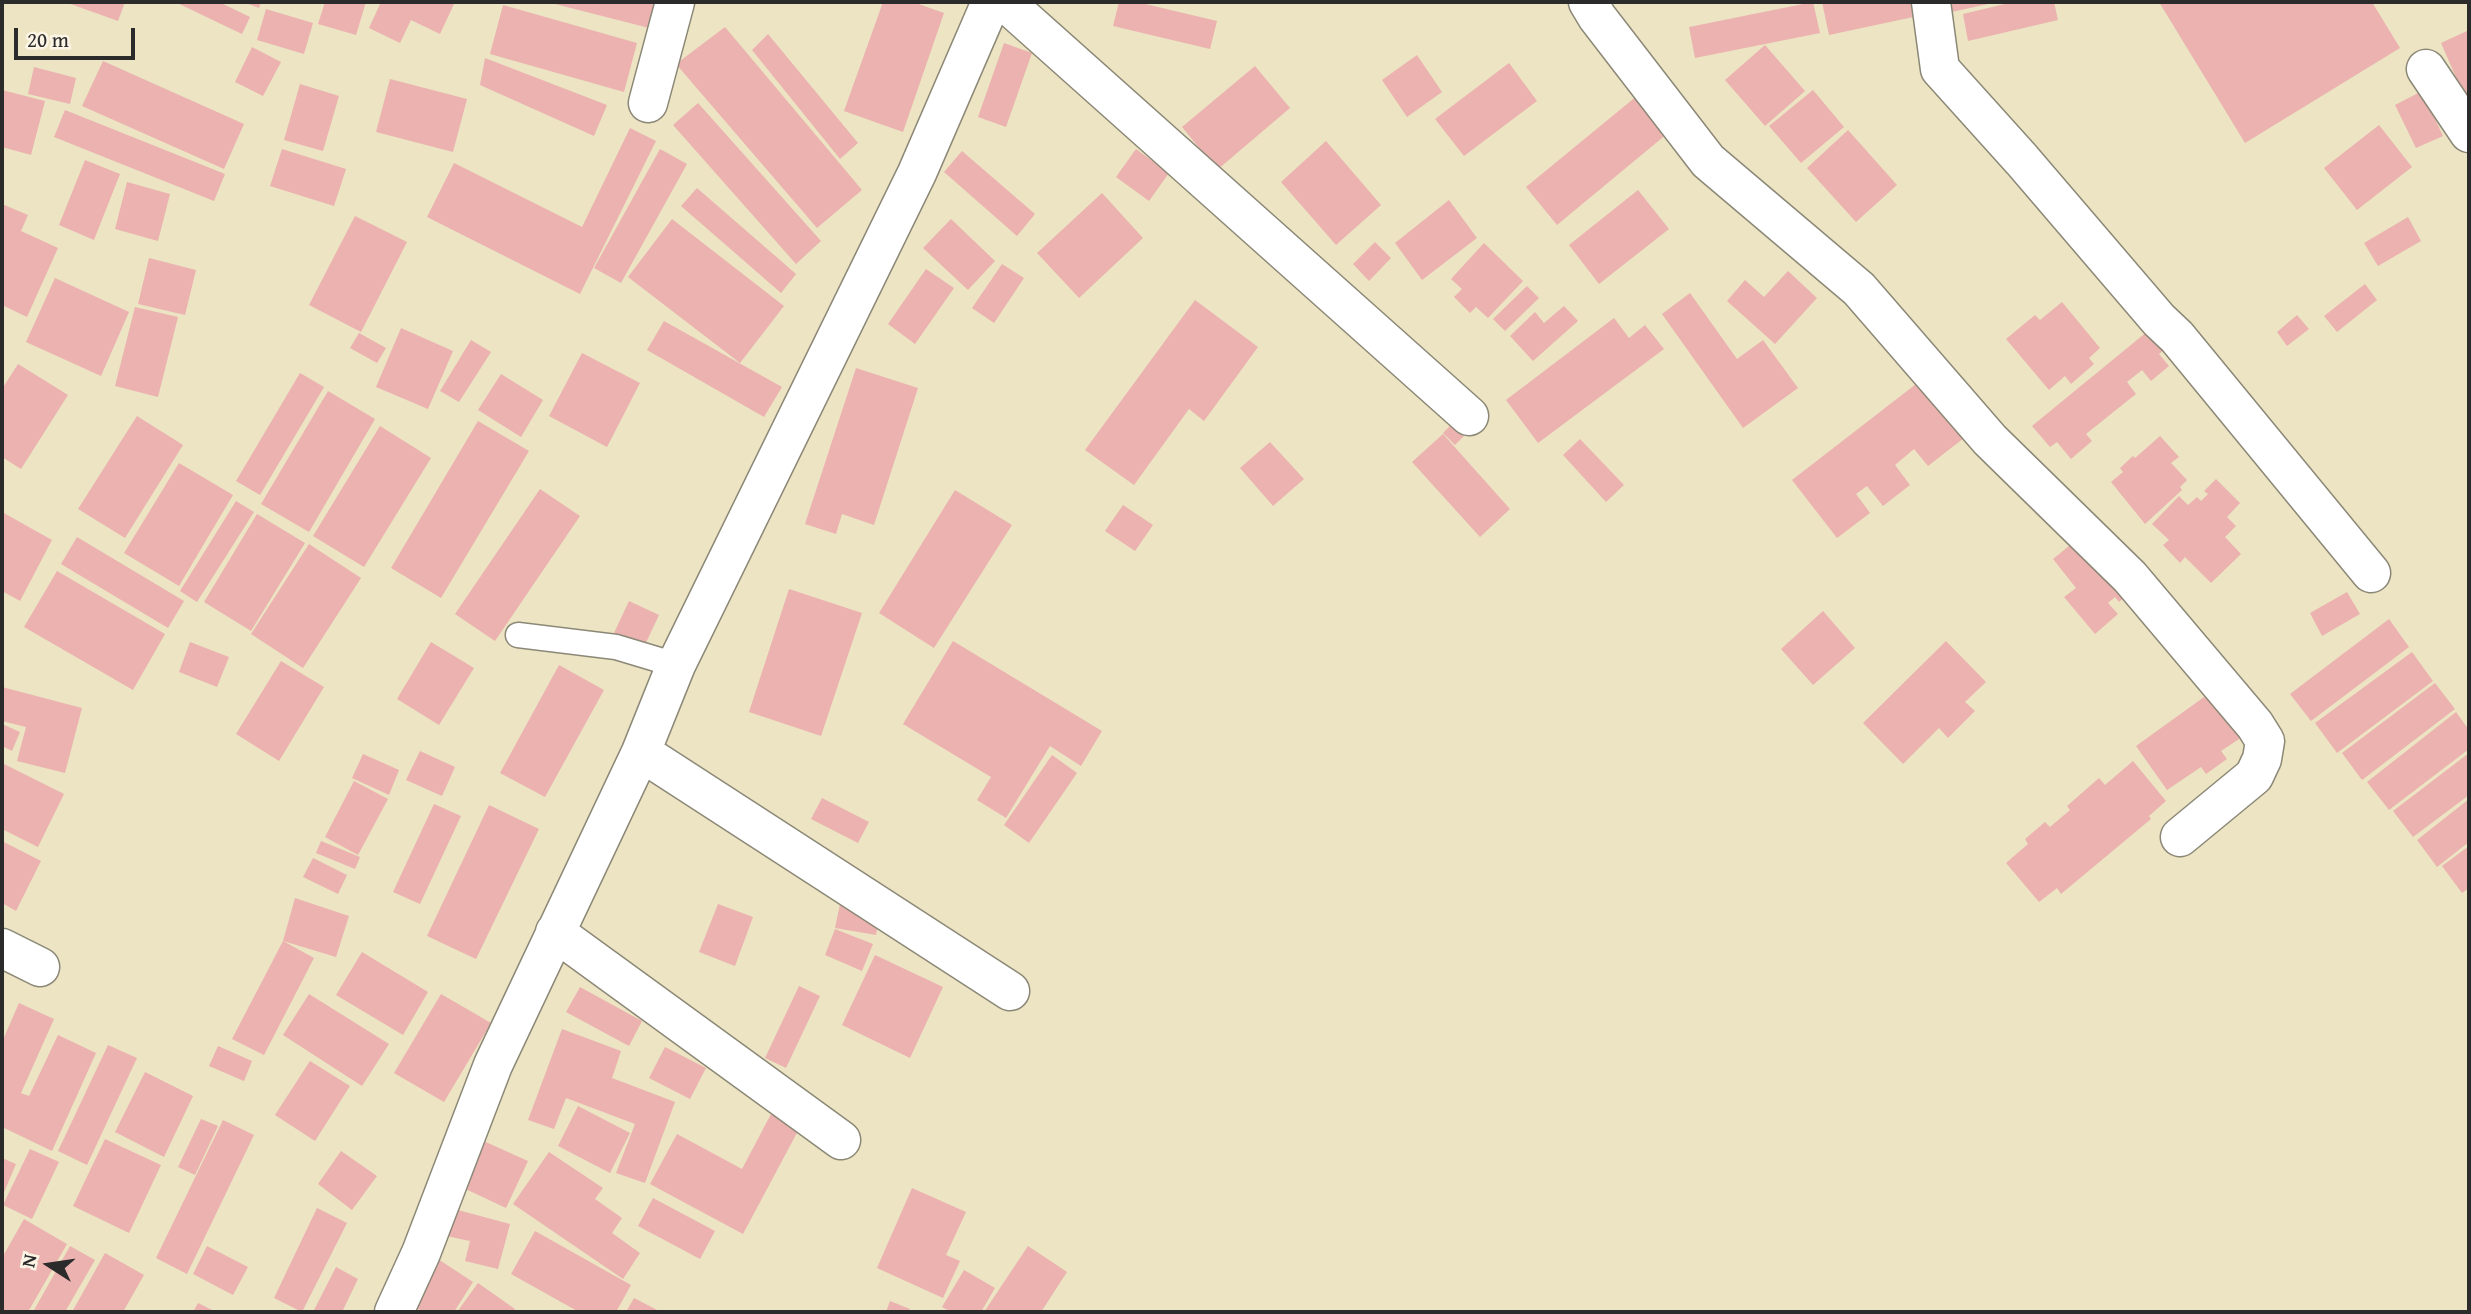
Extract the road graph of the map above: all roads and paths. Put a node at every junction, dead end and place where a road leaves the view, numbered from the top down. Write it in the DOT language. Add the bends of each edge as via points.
graph roads {
  1 [pos="675,2"];
  2 [pos="991,2"];
  3 [pos="1005,2"];
  4 [pos="1588,2"];
  5 [pos="1931,2"];
  6 [pos="2426,69"];
  7 [pos="648,103"];
  8 [pos="2469,133"];
  9 [pos="1469,415"];
  10 [pos="2371,573"];
  11 [pos="518,635"];
  12 [pos="676,665"];
  13 [pos="641,752"];
  14 [pos="2180,837"];
  15 [pos="555,932"];
  16 [pos="2,948"];
  17 [pos="40,967"];
  18 [pos="1010,991"];
  19 [pos="841,1140"];
  20 [pos="394,1312"];
  1 -- 7 [label="street"];
  2 -- 12 [label="street" via="917,173"];
  3 -- 9 [label="street"];
  4 -- 14 [label="street" via="1707,161 1859,289 1990,440 2130,577 2255,725 2265,741 2254,776"];
  5 -- 10 [label="street" via="1940,69 2177,337"];
  6 -- 8 [label="street"];
  11 -- 12 [label="lane" via="616,647"];
  12 -- 13 [label="street"];
  13 -- 15 [label="street"];
  13 -- 18 [label="street"];
  15 -- 19 [label="street"];
  15 -- 20 [label="street" via="492,1065"];
  16 -- 17 [label="street"];
}
